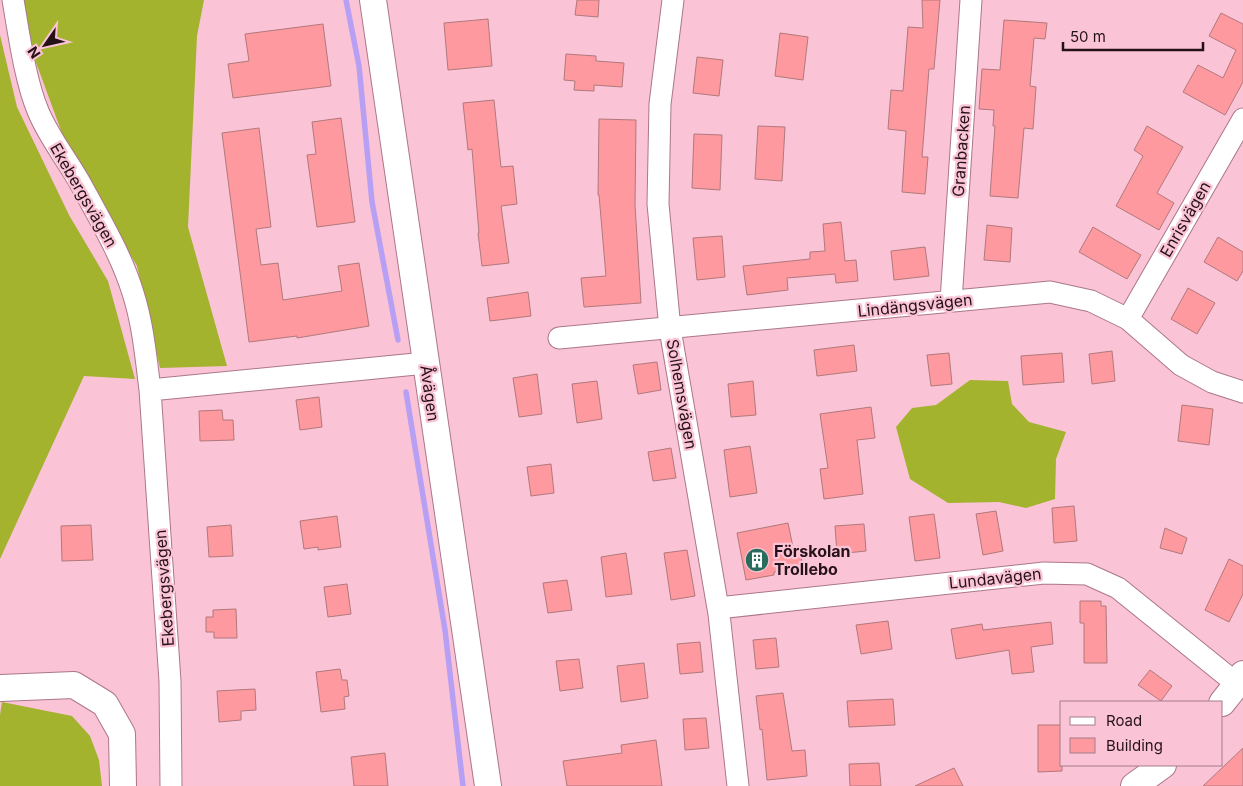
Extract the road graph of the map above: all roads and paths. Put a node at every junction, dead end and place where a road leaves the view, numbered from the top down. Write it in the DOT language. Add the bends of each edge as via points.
graph roads {
  1 [pos="12,0"];
  2 [pos="373,0"];
  3 [pos="673,0"];
  4 [pos="971,0"];
  5 [pos="1243,119"];
  6 [pos="951,301"];
  7 [pos="1128,320"];
  8 [pos="670,328"];
  9 [pos="560,338"];
  10 [pos="426,363"];
  11 [pos="150,390"];
  12 [pos="1243,392"];
  13 [pos="718,608"];
  14 [pos="1234,687"];
  15 [pos="0,688"];
  16 [pos="1162,766"];
  17 [pos="123,786"];
  18 [pos="170,786"];
  19 [pos="488,786"];
  20 [pos="738,786"];
  21 [pos="1134,786"];
  1 -- 11 [label="street, Ekebergsvägen" via="37,110 84,188 122,263 133,293 140,318"];
  2 -- 10 [label="street, Åvägen"];
  3 -- 8 [label="street, Solhemsvägen" via="660,104 658,204"];
  4 -- 6 [label="street, Granbacken"];
  5 -- 7 [label="street, Enrisvägen"];
  6 -- 7 [label="street, Lindängsvägen" via="1050,292 1091,301"];
  6 -- 8 [label="street, Lindängsvägen"];
  7 -- 12 [label="street, Lindängsvägen" via="1181,365 1212,382"];
  8 -- 9 [label="street, Lindängsvägen"];
  8 -- 13 [label="street, Solhemsvägen"];
  10 -- 11 [label="street"];
  10 -- 19 [label="street, Åvägen"];
  11 -- 18 [label="street, Ekebergsvägen" via="170,681"];
  13 -- 14 [label="street, Lundavägen" via="1044,572 1087,574 1118,588"];
  13 -- 20 [label="street, Solhemsvägen"];
  15 -- 17 [label="street" via="74,685 105,704 122,734"];
  16 -- 21 [label="street"];
}
